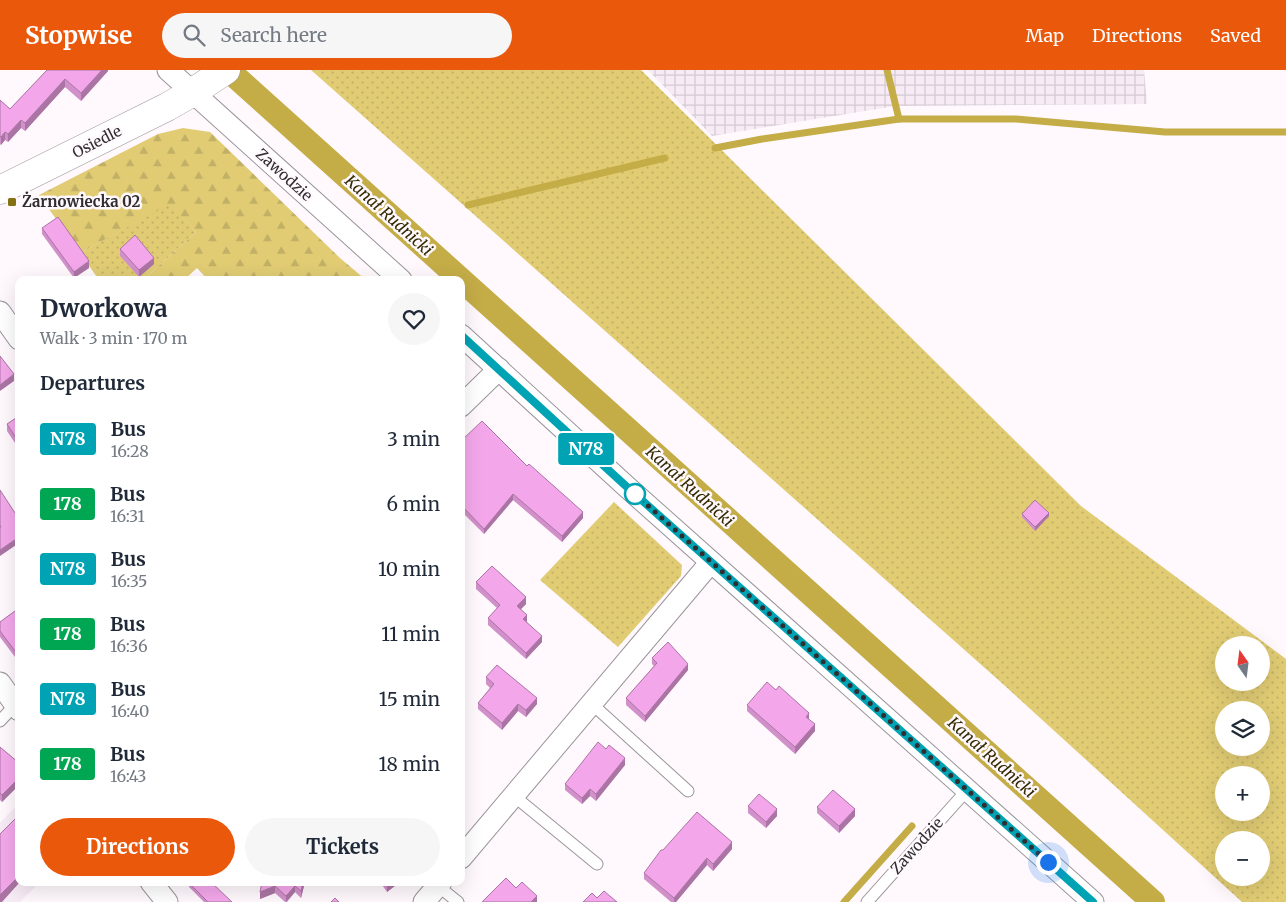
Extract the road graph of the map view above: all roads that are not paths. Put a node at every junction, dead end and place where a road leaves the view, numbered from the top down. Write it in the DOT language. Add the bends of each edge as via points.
graph roads {
  1 [pos="168,70"];
  2 [pos="211,80"];
  3 [pos="0,190"];
  4 [pos="397,276"];
  5 [pos="0,312"];
  6 [pos="15,333"];
  7 [pos="465,339"];
  8 [pos="499,369"];
  9 [pos="465,402"];
  10 [pos="712,562"];
  11 [pos="0,683"];
  12 [pos="15,704"];
  13 [pos="592,704"];
  14 [pos="15,709"];
  15 [pos="0,721"];
  16 [pos="968,789"];
  17 [pos="688,790"];
  18 [pos="514,796"];
  19 [pos="465,853"];
  20 [pos="597,864"];
  21 [pos="154,886"];
  22 [pos="438,886"];
  23 [pos="442,886"];
  24 [pos="167,902"];
  25 [pos="424,902"];
  26 [pos="458,902"];
  27 [pos="867,902"];
  28 [pos="1093,902"];
  1 -- 2 [label="street, Zawodzie"];
  2 -- 3 [label="street, Osiedle"];
  2 -- 4 [label="street, Zawodzie"];
  5 -- 6 [label="street"];
  7 -- 8 [label="street"];
  8 -- 9 [label="street"];
  8 -- 10 [label="street"];
  10 -- 13 [label="street"];
  10 -- 16 [label="street"];
  11 -- 12 [label="street"];
  13 -- 17 [label="lane"];
  13 -- 18 [label="street"];
  14 -- 15 [label="lane"];
  16 -- 27 [label="lane, Zawodzie"];
  16 -- 28 [label="street"];
  18 -- 19 [label="street"];
  18 -- 20 [label="lane"];
  21 -- 24 [label="street"];
  22 -- 25 [label="street"];
  23 -- 26 [label="lane"];
}
